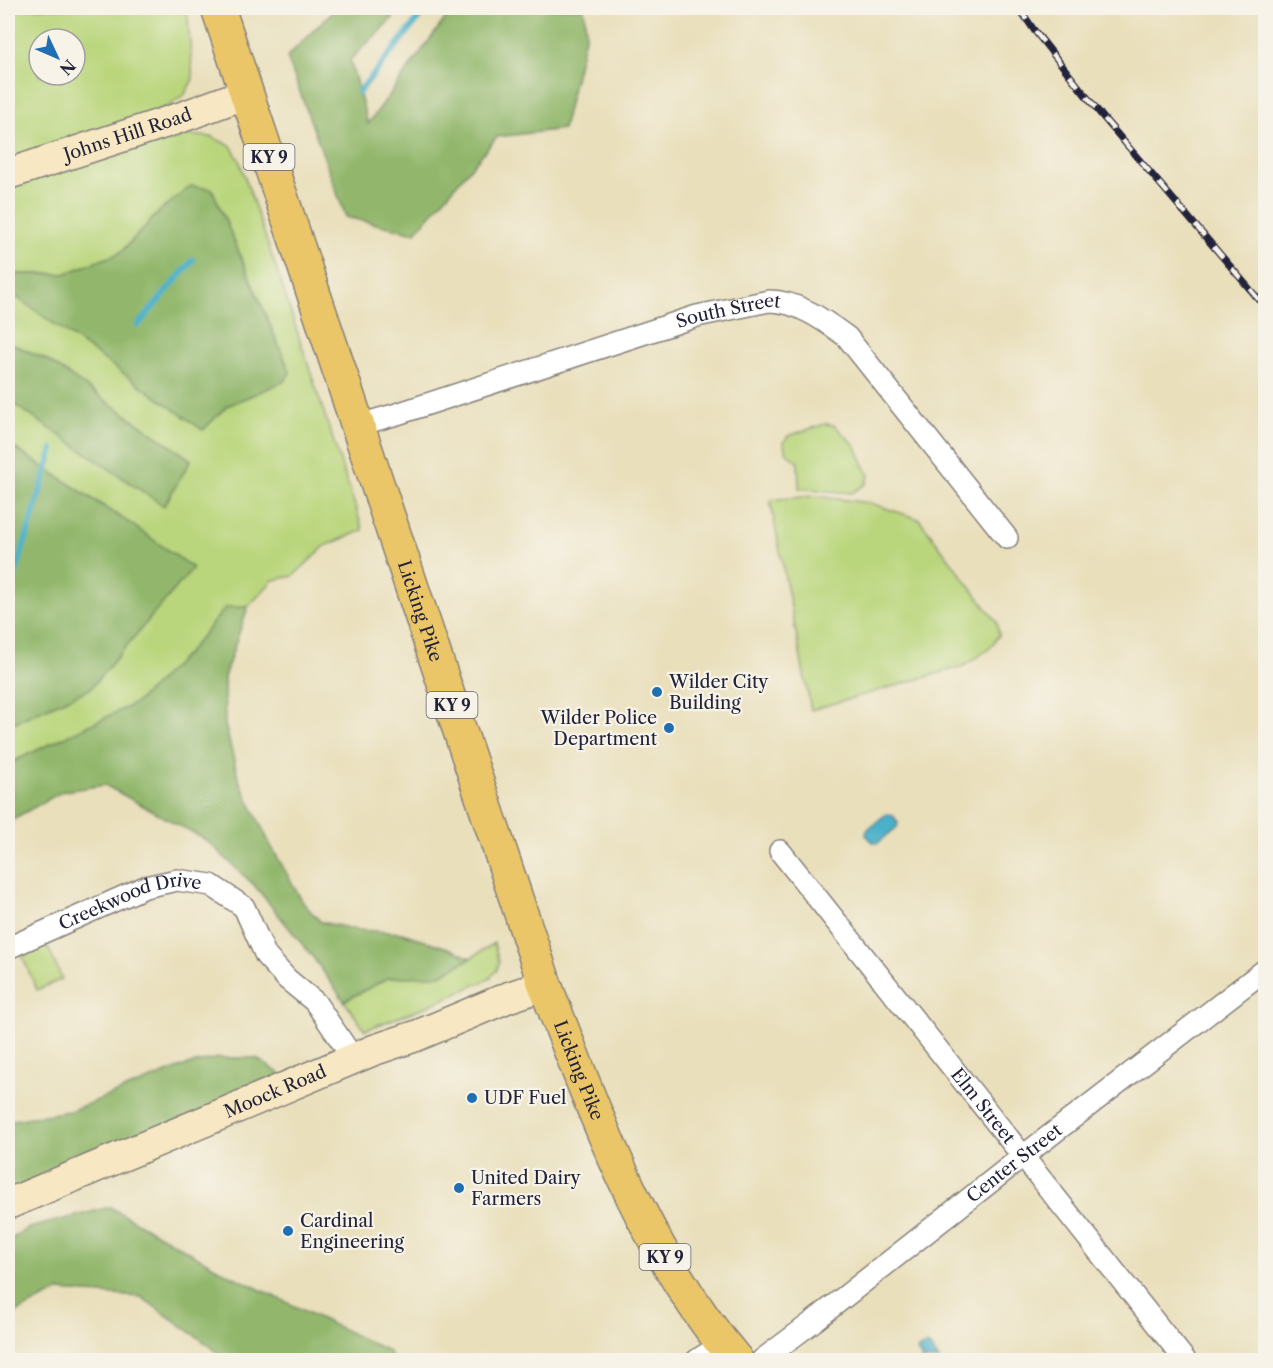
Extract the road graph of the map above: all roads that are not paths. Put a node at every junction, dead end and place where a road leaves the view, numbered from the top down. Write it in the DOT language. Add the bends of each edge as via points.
graph roads {
  1 [pos="218,8"];
  2 [pos="247,93"];
  3 [pos="8,174"];
  4 [pos="359,425"];
  5 [pos="1007,538"];
  6 [pos="780,851"];
  7 [pos="8,948"];
  8 [pos="1266,969"];
  9 [pos="545,985"];
  10 [pos="353,1058"];
  11 [pos="1022,1157"];
  12 [pos="8,1204"];
  13 [pos="718,1355"];
  14 [pos="762,1360"];
  15 [pos="1185,1360"];
  1 -- 2 [label="main road, Licking Pike / KY 9"];
  2 -- 3 [label="main road, Johns Hill Road"];
  2 -- 4 [label="main road, Licking Pike / KY 9"];
  4 -- 5 [label="street, South Street" via="697,316 777,301 807,311 848,337"];
  4 -- 9 [label="main road, Licking Pike / KY 9"];
  6 -- 11 [label="street, Elm Street"];
  7 -- 10 [label="street, Creekwood Drive" via="145,886 177,880 211,885 243,907 266,956 315,1002"];
  8 -- 11 [label="street, Center Street"];
  9 -- 10 [label="main road, Moock Road"];
  9 -- 13 [label="main road, Licking Pike / KY 9" via="624,1180"];
  10 -- 12 [label="main road, Moock Road"];
  11 -- 14 [label="street, Center Street"];
  11 -- 15 [label="street, Elm Street"];
}
